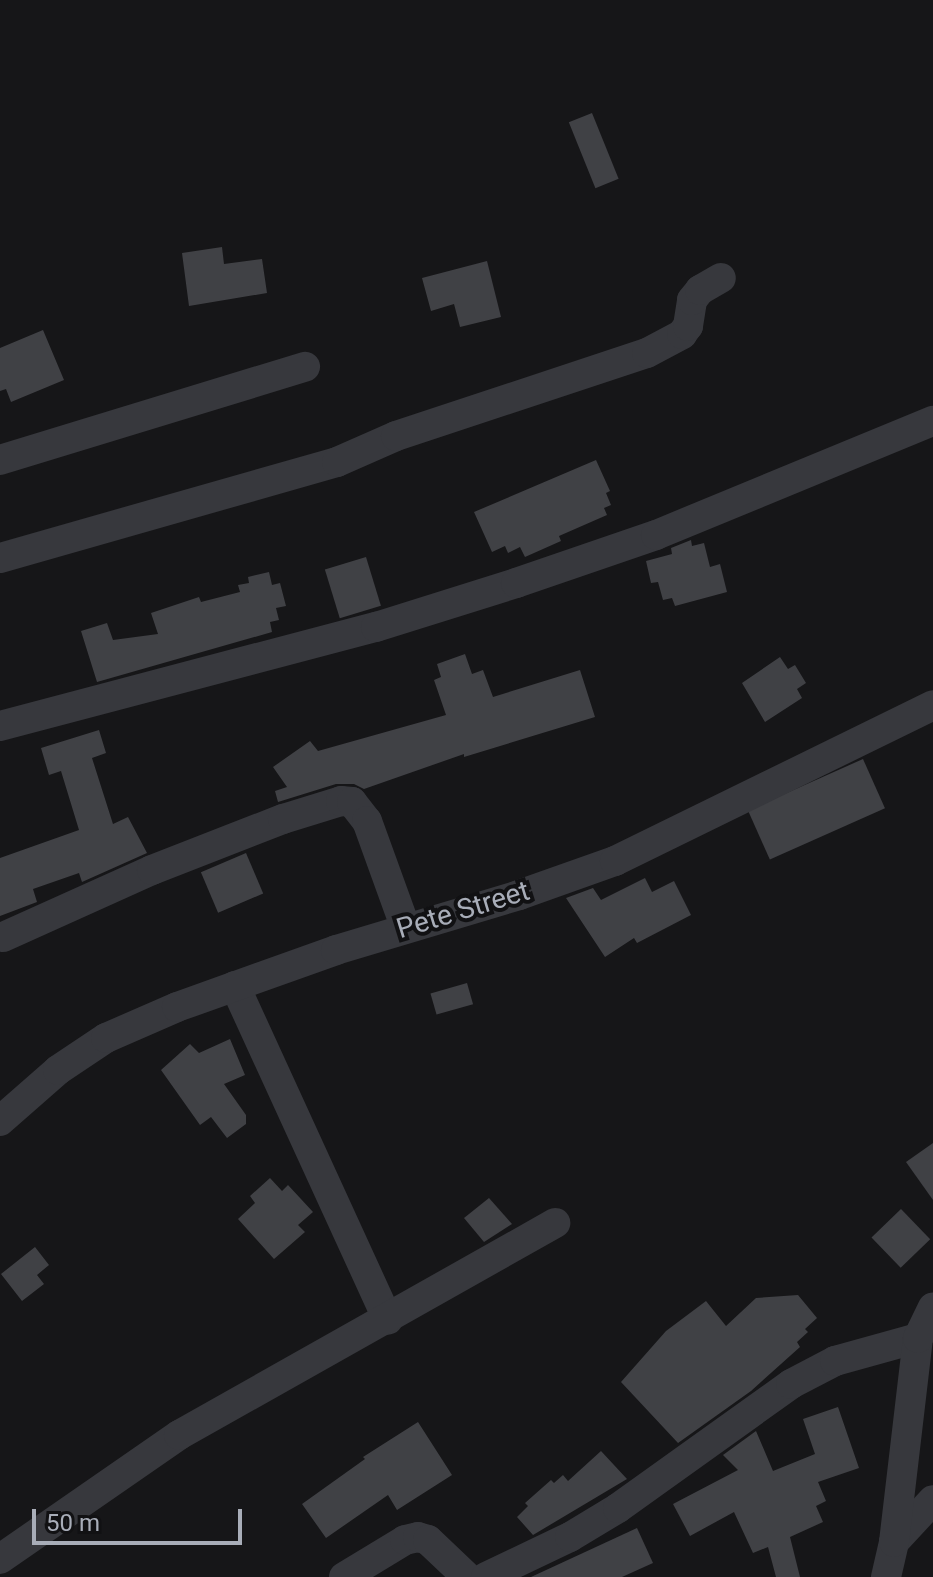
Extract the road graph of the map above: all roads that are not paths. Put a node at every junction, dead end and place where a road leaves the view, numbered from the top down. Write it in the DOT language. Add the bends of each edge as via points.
graph roads {
  1 [pos="721,278"];
  2 [pos="305,367"];
  3 [pos="933,421"];
  4 [pos="0,460"];
  5 [pos="0,558"];
  6 [pos="933,705"];
  7 [pos="0,726"];
  8 [pos="405,926"];
  9 [pos="3,937"];
  10 [pos="235,986"];
  11 [pos="0,1121"];
  12 [pos="555,1223"];
  13 [pos="933,1307"];
  14 [pos="388,1320"];
  15 [pos="918,1338"];
  16 [pos="933,1500"];
  17 [pos="894,1542"];
  18 [pos="0,1559"];
  19 [pos="344,1577"];
  20 [pos="467,1577"];
  21 [pos="486,1577"];
  22 [pos="886,1577"];
  1 -- 5 [label="street" via="692,300 682,334 647,353 396,436 337,462"];
  2 -- 4 [label="street"];
  3 -- 7 [label="street" via="656,535 516,583 376,627"];
  6 -- 8 [label="street, Pete Street" via="615,861 519,895"];
  8 -- 9 [label="street" via="367,821 352,802 341,801 152,870"];
  8 -- 10 [label="street, Pete Street"];
  10 -- 11 [label="street, Pete Street" via="106,1038 58,1070"];
  10 -- 14 [label="street"];
  12 -- 14 [label="street"];
  13 -- 15 [label="street"];
  14 -- 18 [label="street" via="179,1435"];
  15 -- 17 [label="street"];
  15 -- 21 [label="street" via="835,1361 791,1384 618,1508"];
  16 -- 17 [label="street"];
  17 -- 22 [label="street"];
  19 -- 20 [label="street" via="418,1537"];
}
